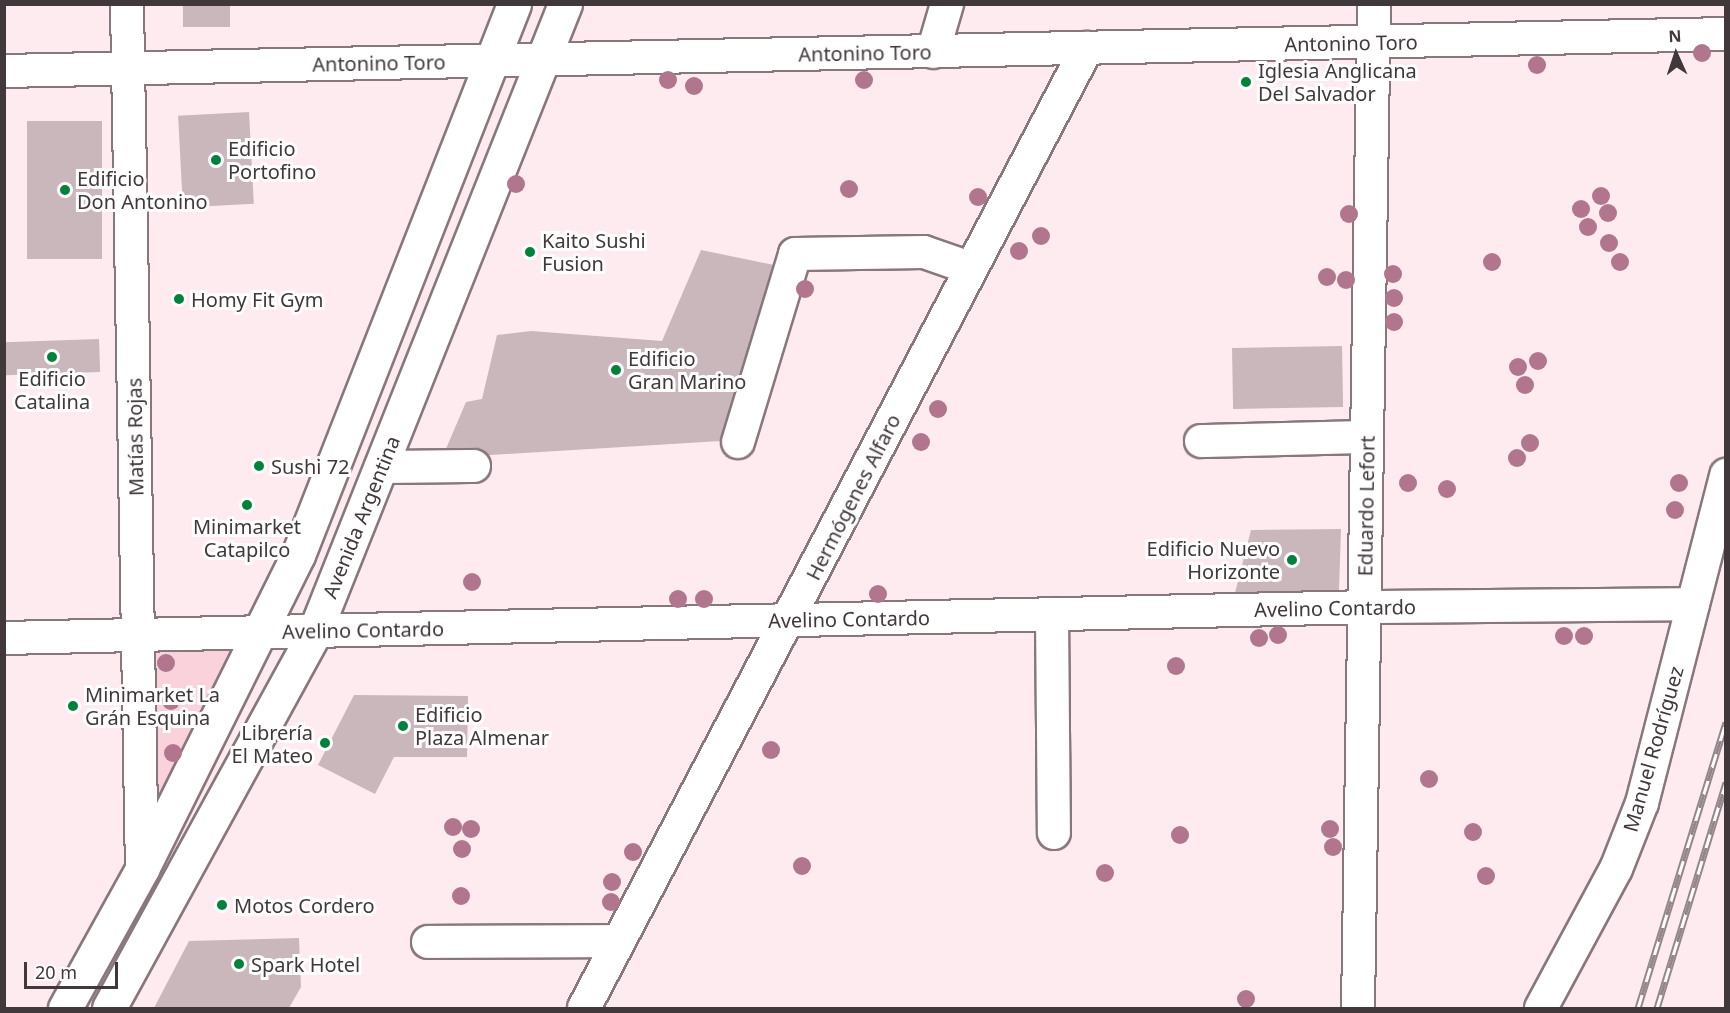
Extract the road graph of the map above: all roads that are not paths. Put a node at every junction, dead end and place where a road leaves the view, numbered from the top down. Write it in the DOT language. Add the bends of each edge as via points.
graph roads {
  1 [pos="127,4"];
  2 [pos="514,4"];
  3 [pos="565,4"];
  4 [pos="947,4"];
  5 [pos="1374,4"];
  6 [pos="1725,34"];
  7 [pos="1374,42"];
  8 [pos="1087,48"];
  9 [pos="933,52"];
  10 [pos="546,60"];
  11 [pos="494,61"];
  12 [pos="129,68"];
  13 [pos="4,71"];
  14 [pos="970,268"];
  15 [pos="1367,437"];
  16 [pos="1201,441"];
  17 [pos="738,442"];
  18 [pos="474,466"];
  19 [pos="381,467"];
  20 [pos="1725,475"];
  21 [pos="1693,604"];
  22 [pos="1365,607"];
  23 [pos="1052,614"];
  24 [pos="790,620"];
  25 [pos="315,631"];
  26 [pos="261,632"];
  27 [pos="138,635"];
  28 [pos="4,638"];
  29 [pos="1054,834"];
  30 [pos="142,869"];
  31 [pos="619,941"];
  32 [pos="428,942"];
  33 [pos="66,1008"];
  34 [pos="110,1008"];
  35 [pos="584,1008"];
  36 [pos="1358,1008"];
  37 [pos="1541,1008"];
  1 -- 12 [label="street, Matías Rojas"];
  2 -- 11 [label="main road"];
  3 -- 10 [label="main road, Avenida Argentina"];
  4 -- 9 [label="street"];
  5 -- 7 [label="street, Eduardo Lefort"];
  6 -- 7 [label="street, Antonino Toro"];
  7 -- 8 [label="street, Antonino Toro"];
  7 -- 15 [label="street, Eduardo Lefort"];
  8 -- 9 [label="street, Antonino Toro"];
  8 -- 14 [label="street, Hermógenes Alfaro"];
  9 -- 10 [label="street, Antonino Toro"];
  10 -- 11 [label="street, Antonino Toro"];
  10 -- 19 [label="main road, Avenida Argentina"];
  11 -- 12 [label="street, Antonino Toro"];
  11 -- 26 [label="main road" via="298,555"];
  12 -- 13 [label="street, Antonino Toro"];
  12 -- 27 [label="street, Matías Rojas"];
  14 -- 17 [label="street" via="924,252 795,254"];
  14 -- 24 [label="street, Hermógenes Alfaro"];
  15 -- 16 [label="street"];
  15 -- 22 [label="street, Eduardo Lefort"];
  18 -- 19 [label="street"];
  19 -- 25 [label="main road, Avenida Argentina"];
  20 -- 21 [label="street, Manuel Rodríguez"];
  21 -- 22 [label="street, Avelino Contardo"];
  21 -- 37 [label="street, Manuel Rodríguez" via="1642,803 1617,869"];
  22 -- 23 [label="street, Avelino Contardo"];
  22 -- 36 [label="street, Eduardo Lefort"];
  23 -- 24 [label="street, Avelino Contardo"];
  23 -- 29 [label="street"];
  24 -- 25 [label="street, Avelino Contardo"];
  24 -- 31 [label="street, Hermógenes Alfaro"];
  25 -- 26 [label="street, Avelino Contardo"];
  25 -- 34 [label="main road, Avenida Argentina"];
  26 -- 27 [label="street, Avelino Contardo"];
  26 -- 30 [label="main road"];
  27 -- 28 [label="street, Avelino Contardo"];
  27 -- 30 [label="street, Matías Rojas"];
  30 -- 33 [label="main road"];
  31 -- 32 [label="street"];
  31 -- 35 [label="street, Hermógenes Alfaro"];
}
